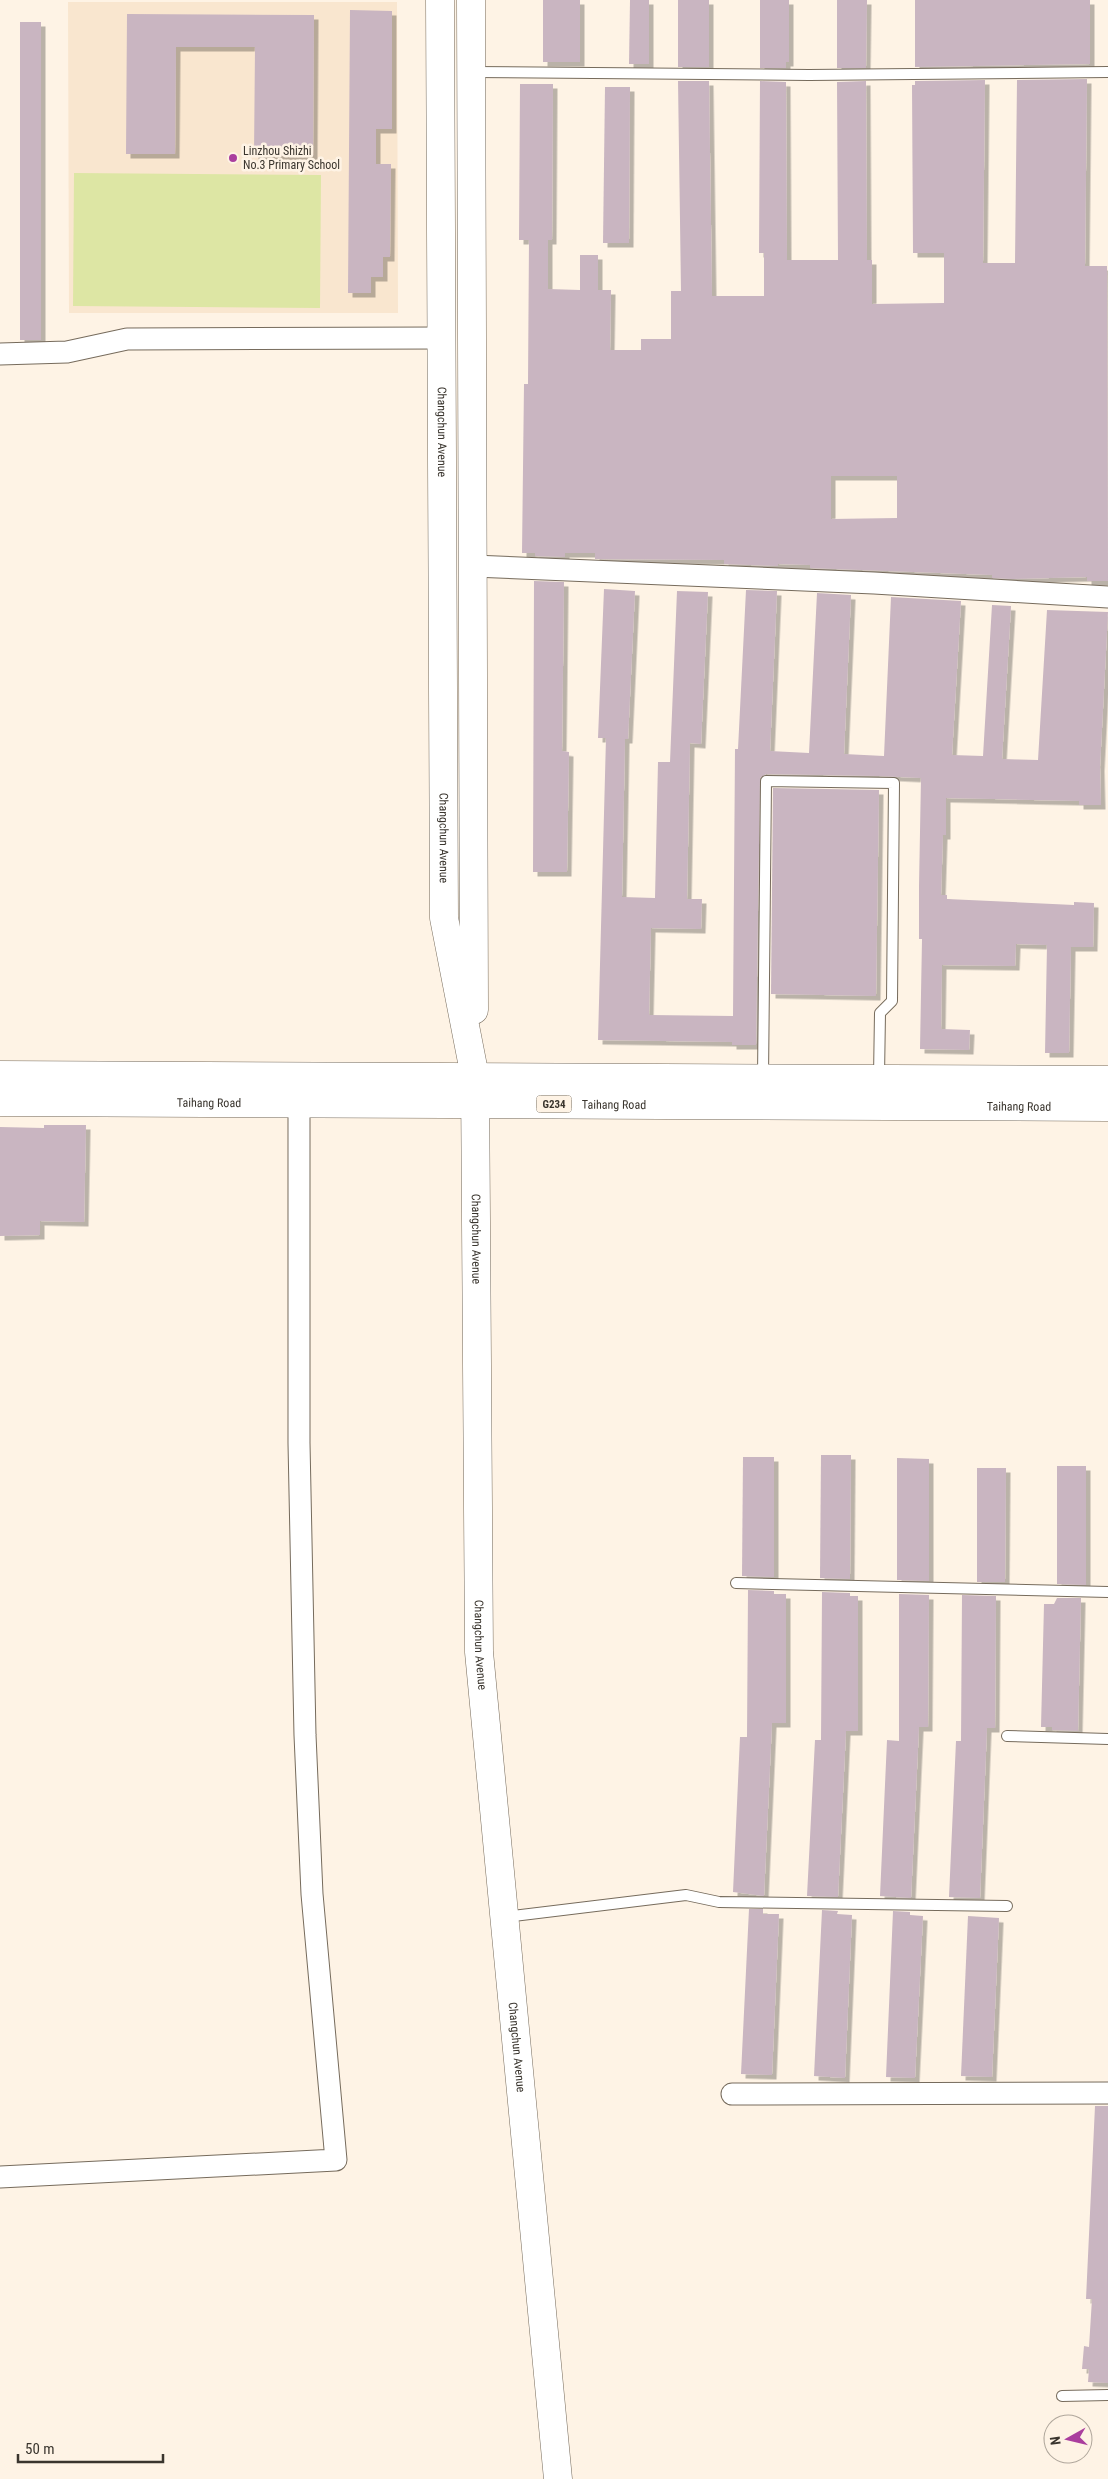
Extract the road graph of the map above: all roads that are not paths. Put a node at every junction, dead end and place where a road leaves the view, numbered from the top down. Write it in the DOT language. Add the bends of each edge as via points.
graph roads {
  1 [pos="440,0"];
  2 [pos="470,0"];
  3 [pos="471,72"];
  4 [pos="1108,72"];
  5 [pos="442,338"];
  6 [pos="0,354"];
  7 [pos="473,566"];
  8 [pos="1108,597"];
  9 [pos="0,1075"];
  10 [pos="474,1077"];
  11 [pos="763,1078"];
  12 [pos="879,1079"];
  13 [pos="1108,1080"];
  14 [pos="0,1102"];
  15 [pos="299,1103"];
  16 [pos="475,1104"];
  17 [pos="1108,1107"];
  18 [pos="736,1583"];
  19 [pos="1108,1592"];
  20 [pos="1007,1736"];
  21 [pos="1108,1739"];
  22 [pos="1007,1906"];
  23 [pos="504,1917"];
  24 [pos="732,2094"];
  25 [pos="1108,2094"];
  26 [pos="0,2177"];
  27 [pos="1062,2396"];
  28 [pos="1108,2396"];
  29 [pos="558,2479"];
  1 -- 5 [label="main road, Changchun Avenue"];
  2 -- 3 [label="main road"];
  3 -- 4 [label="lane" via="799,75"];
  3 -- 7 [label="main road"];
  5 -- 6 [label="street" via="127,339 67,352"];
  5 -- 10 [label="main road, Changchun Avenue" via="444,918"];
  7 -- 8 [label="street" via="874,583"];
  7 -- 10 [label="main road"];
  9 -- 10 [label="main road, G234"];
  10 -- 11 [label="main road, G234"];
  10 -- 16 [label="main road, Changchun Avenue"];
  11 -- 12 [label="main road, G234"];
  11 -- 12 [label="lane" via="766,781 894,783 892,1001 880,1013"];
  12 -- 13 [label="main road, G234"];
  14 -- 15 [label="main road, Taihang Road / G234"];
  15 -- 16 [label="main road, Taihang Road / G234"];
  15 -- 26 [label="street" via="299,1443 305,1735 312,1894 336,2160"];
  16 -- 17 [label="main road, Taihang Road / G234"];
  16 -- 23 [label="main road, Changchun Avenue" via="479,1652"];
  18 -- 19 [label="lane"];
  20 -- 21 [label="lane"];
  22 -- 23 [label="lane" via="719,1902 686,1895"];
  23 -- 29 [label="main road, Changchun Avenue"];
  24 -- 25 [label="street"];
  27 -- 28 [label="lane"];
}
